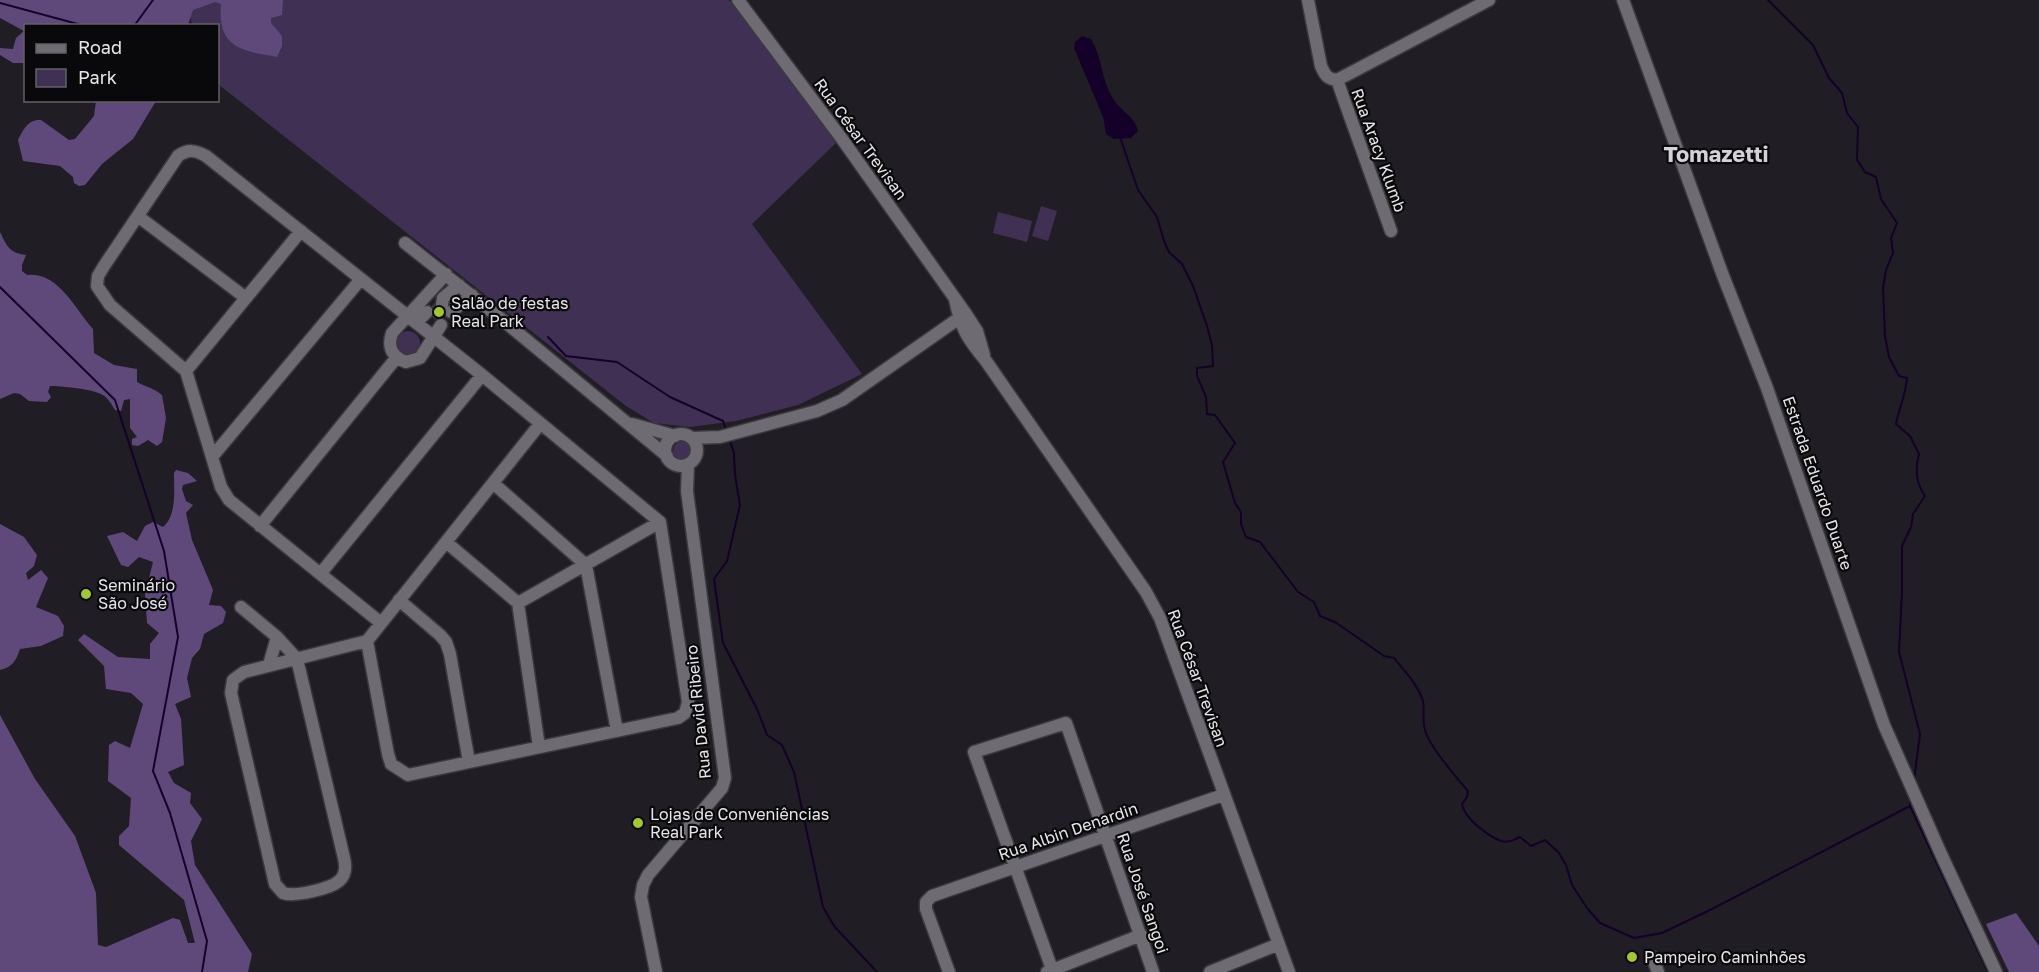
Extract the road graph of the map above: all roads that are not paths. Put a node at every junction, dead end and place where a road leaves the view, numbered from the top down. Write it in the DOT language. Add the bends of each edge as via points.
graph roads {
  1 [pos="738,0"];
  2 [pos="1308,0"];
  3 [pos="1489,0"];
  4 [pos="1623,0"];
  5 [pos="1337,80"];
  6 [pos="139,217"];
  7 [pos="301,231"];
  8 [pos="1391,231"];
  9 [pos="405,243"];
  10 [pos="446,274"];
  11 [pos="361,279"];
  12 [pos="459,285"];
  13 [pos="472,295"];
  14 [pos="246,298"];
  15 [pos="429,314"];
  16 [pos="963,316"];
  17 [pos="415,322"];
  18 [pos="441,325"];
  19 [pos="434,338"];
  20 [pos="397,357"];
  21 [pos="186,370"];
  22 [pos="482,375"];
  23 [pos="628,423"];
  24 [pos="540,424"];
  25 [pos="675,436"];
  26 [pos="720,437"];
  27 [pos="692,438"];
  28 [pos="212,457"];
  29 [pos="682,461"];
  30 [pos="493,483"];
  31 [pos="660,522"];
  32 [pos="260,526"];
  33 [pos="446,542"];
  34 [pos="586,565"];
  35 [pos="321,573"];
  36 [pos="399,600"];
  37 [pos="518,603"];
  38 [pos="241,607"];
  39 [pos="381,623"];
  40 [pos="277,637"];
  41 [pos="367,641"];
  42 [pos="297,659"];
  43 [pos="269,665"];
  44 [pos="617,731"];
  45 [pos="539,747"];
  46 [pos="469,762"];
  47 [pos="1223,795"];
  48 [pos="1106,836"];
  49 [pos="1015,867"];
  50 [pos="1141,936"];
  51 [pos="1279,944"];
  52 [pos="1652,957"];
  53 [pos="1051,971"];
  54 [pos="656,972"];
  55 [pos="949,972"];
  56 [pos="1154,972"];
  57 [pos="1210,972"];
  58 [pos="1289,972"];
  59 [pos="1658,972"];
  60 [pos="1996,972"];
  1 -- 16 [label="street, Rua César Trevisan" via="842,139"];
  2 -- 5 [label="street" via="1321,66 1330,79"];
  3 -- 5 [label="street"];
  4 -- 60 [label="street, Estrada Eduardo Duarte" via="1767,388 1884,725"];
  5 -- 8 [label="street, Rua Aracy Klumb"];
  6 -- 7 [label="street" via="178,156 191,150 206,156"];
  6 -- 14 [label="street"];
  6 -- 21 [label="street" via="104,266 97,286 111,305"];
  7 -- 11 [label="street"];
  7 -- 14 [label="street"];
  9 -- 10 [label="street"];
  10 -- 12 [label="street"];
  10 -- 17 [label="street"];
  11 -- 17 [label="street"];
  11 -- 28 [label="street"];
  12 -- 13 [label="street"];
  12 -- 13 [label="street" via="443,304"];
  13 -- 23 [label="street"];
  14 -- 21 [label="street"];
  15 -- 17 [label="street"];
  16 -- 26 [label="street" via="842,400 818,411"];
  16 -- 47 [label="street, Rua César Trevisan" via="966,336 1151,600"];
  17 -- 19 [label="street"];
  17 -- 20 [label="street" via="392,333 390,348"];
  18 -- 19 [label="street"];
  19 -- 20 [label="street" via="420,358 406,362"];
  19 -- 22 [label="street"];
  20 -- 32 [label="street"];
  21 -- 28 [label="street"];
  22 -- 24 [label="street"];
  22 -- 35 [label="street"];
  23 -- 25 [label="street"];
  23 -- 29 [label="street"];
  24 -- 30 [label="street"];
  24 -- 31 [label="street"];
  25 -- 27 [label="street"];
  25 -- 29 [label="street" via="667,444"];
  26 -- 27 [label="street"];
  26 -- 29 [label="street"];
  27 -- 29 [label="street" via="697,449"];
  28 -- 32 [label="street" via="229,500"];
  29 -- 54 [label="street, Rua David Ribeiro" via="725,778 722,788 648,875 644,885 641,897"];
  30 -- 33 [label="street"];
  30 -- 34 [label="street"];
  31 -- 34 [label="street"];
  31 -- 44 [label="street" via="688,702 685,713 678,718"];
  32 -- 35 [label="street"];
  33 -- 36 [label="street"];
  33 -- 37 [label="street"];
  34 -- 37 [label="street"];
  34 -- 44 [label="street"];
  35 -- 39 [label="street"];
  36 -- 39 [label="street"];
  36 -- 46 [label="street" via="446,642"];
  37 -- 45 [label="street"];
  38 -- 40 [label="street"];
  39 -- 41 [label="street"];
  40 -- 42 [label="street"];
  40 -- 43 [label="street"];
  41 -- 42 [label="street"];
  41 -- 46 [label="street" via="391,764 408,775"];
  42 -- 43 [label="street"];
  42 -- 43 [label="street" via="346,867 340,881 296,895 283,893 275,884 231,693 238,675"];
  44 -- 45 [label="street"];
  45 -- 46 [label="street"];
  47 -- 48 [label="street, Rua Albin Denardin"];
  47 -- 51 [label="street, Rua César Trevisan"];
  48 -- 49 [label="street, Rua Albin Denardin"];
  48 -- 49 [label="street, Rua José Sangoi" via="1066,723 974,752"];
  48 -- 50 [label="street, Rua José Sangoi"];
  49 -- 53 [label="street"];
  49 -- 55 [label="street, Rua Albin Denardin" via="932,896 926,902"];
  50 -- 53 [label="street"];
  50 -- 56 [label="street, Rua José Sangoi"];
  51 -- 57 [label="street"];
  51 -- 58 [label="street, Rua César Trevisan"];
  52 -- 59 [label="street"];
}
